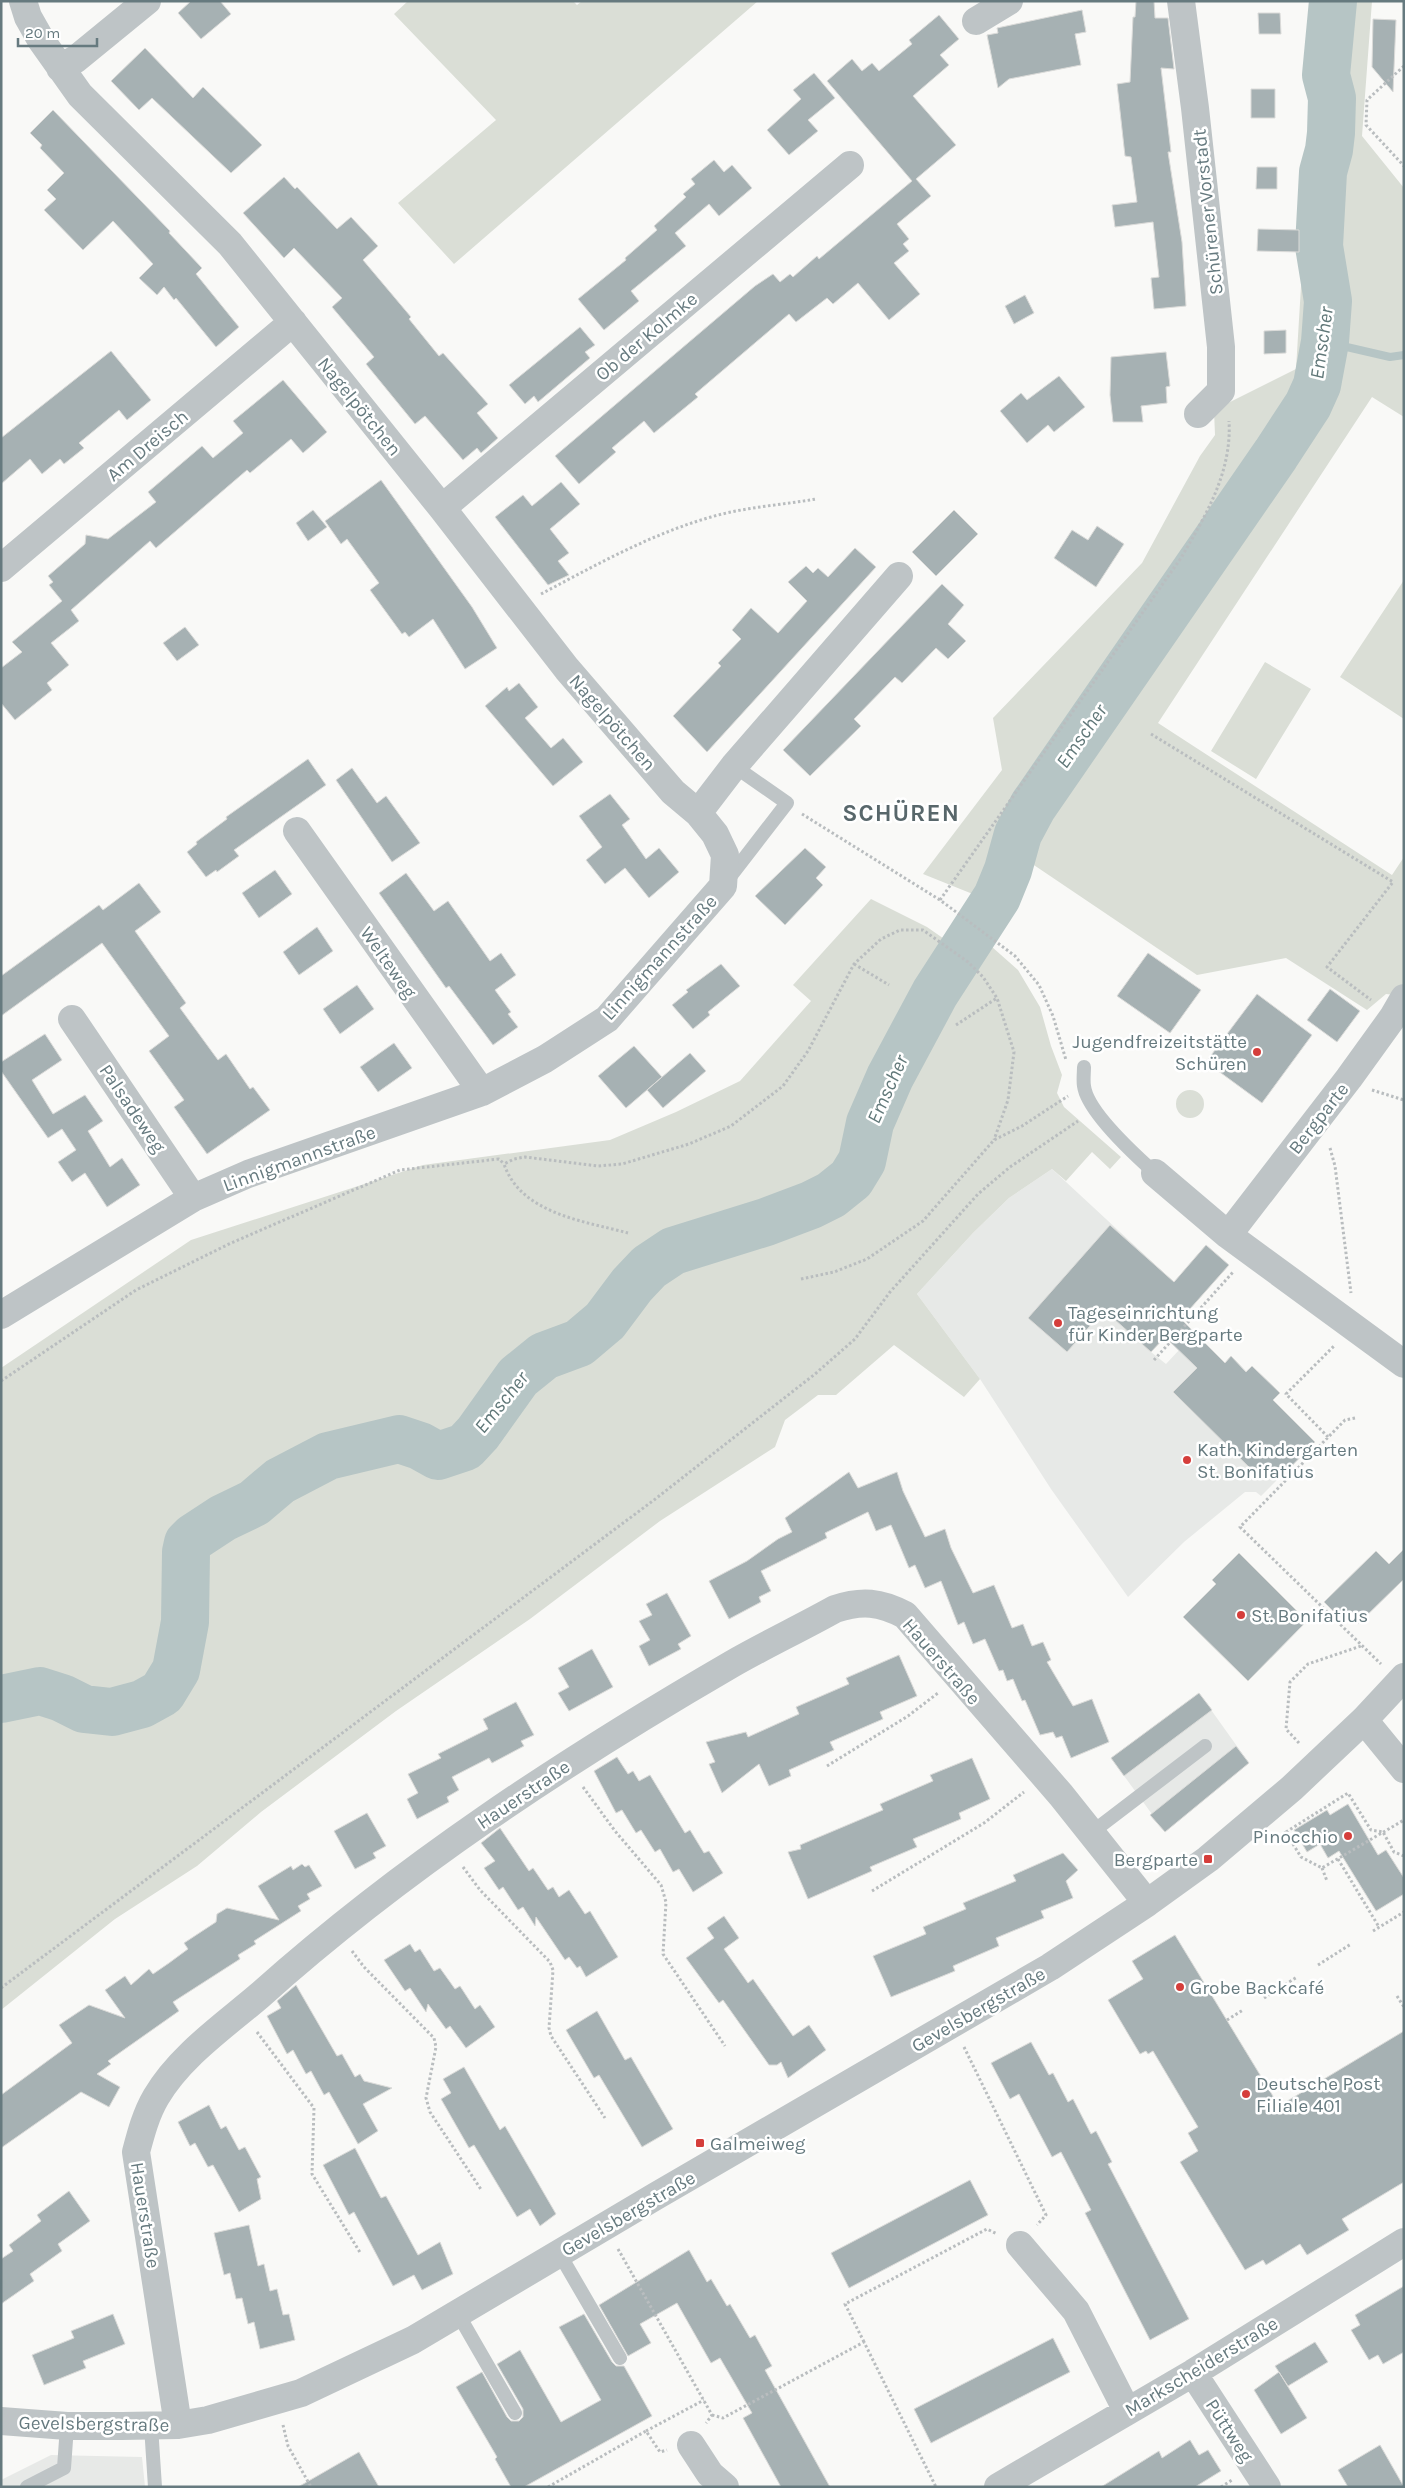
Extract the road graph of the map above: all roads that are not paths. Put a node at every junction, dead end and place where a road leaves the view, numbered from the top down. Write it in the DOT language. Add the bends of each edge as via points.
graph roads {
  1 [pos="23,1"];
  2 [pos="147,1"];
  3 [pos="1009,1"];
  4 [pos="1181,1"];
  5 [pos="976,21"];
  6 [pos="60,68"];
  7 [pos="850,165"];
  8 [pos="293,322"];
  9 [pos="1198,414"];
  10 [pos="442,508"];
  11 [pos="1,568"];
  12 [pos="899,576"];
  13 [pos="734,766"];
  14 [pos="698,813"];
  15 [pos="297,831"];
  16 [pos="723,886"];
  17 [pos="1398,1008"];
  18 [pos="72,1018"];
  19 [pos="1084,1067"];
  20 [pos="482,1092"];
  21 [pos="1155,1173"];
  22 [pos="194,1198"];
  23 [pos="1228,1235"];
  24 [pos="1,1315"];
  25 [pos="1404,1364"];
  26 [pos="1402,1679"];
  27 [pos="1364,1720"];
  28 [pos="1205,1746"];
  29 [pos="1404,1769"];
  30 [pos="1091,1833"];
  31 [pos="1147,1903"];
  32 [pos="1404,2242"];
  33 [pos="1020,2245"];
  34 [pos="559,2252"];
  35 [pos="458,2314"];
  36 [pos="620,2358"];
  37 [pos="1193,2373"];
  38 [pos="1127,2411"];
  39 [pos="515,2413"];
  40 [pos="1,2421"];
  41 [pos="178,2425"];
  42 [pos="66,2426"];
  43 [pos="151,2426"];
  44 [pos="691,2445"];
  45 [pos="26,2487"];
  46 [pos="155,2487"];
  47 [pos="725,2487"];
  48 [pos="998,2487"];
  49 [pos="1267,2487"];
  1 -- 6 [label="street, Nagelpötchen" via="32,24"];
  2 -- 6 [label="street" via="76,59"];
  3 -- 5 [label="street"];
  4 -- 9 [label="street, Schürener Vorstadt" via="1221,348 1221,391"];
  6 -- 8 [label="street, Nagelpötchen" via="106,123 230,244"];
  7 -- 10 [label="street, Ob der Kolmke"];
  8 -- 10 [label="street, Nagelpötchen"];
  8 -- 11 [label="street, Am Dreisch"];
  10 -- 14 [label="street, Nagelpötchen" via="567,669 673,792"];
  12 -- 13 [label="street"];
  13 -- 14 [label="street"];
  13 -- 16 [label="lane" via="787,804"];
  14 -- 16 [label="street, Linnigmannstraße" via="715,834 724,855"];
  15 -- 20 [label="street, Welteweg"];
  16 -- 20 [label="street, Linnigmannstraße" via="607,1019 545,1059"];
  17 -- 23 [label="street, Bergparte" via="1350,1078"];
  18 -- 22 [label="street, Palsadeweg"];
  19 -- 21 [label="lane" via="1084,1087 1095,1108 1126,1147"];
  20 -- 22 [label="street, Linnigmannstraße" via="248,1174"];
  21 -- 23 [label="street"];
  22 -- 24 [label="street, Linnigmannstraße"];
  23 -- 25 [label="street"];
  26 -- 27 [label="street, Gevelsbergstraße"];
  27 -- 29 [label="street"];
  27 -- 31 [label="street, Gevelsbergstraße" via="1243,1831"];
  28 -- 30 [label="lane"];
  30 -- 31 [label="street, Hauerstraße"];
  30 -- 41 [label="street, Hauerstraße" via="905,1615 886,1605 853,1603 835,1609 734,1663 496,1810 286,1971 180,2065 156,2096 141,2130 136,2152"];
  31 -- 34 [label="street, Gevelsbergstraße" via="1050,1967"];
  32 -- 37 [label="street, Markscheiderstraße"];
  33 -- 38 [label="street" via="1076,2311"];
  34 -- 35 [label="street, Gevelsbergstraße"];
  34 -- 36 [label="lane"];
  35 -- 39 [label="lane"];
  35 -- 41 [label="street, Gevelsbergstraße" via="413,2340 301,2393 242,2411"];
  37 -- 38 [label="street, Markscheiderstraße"];
  37 -- 49 [label="street, Püttweg"];
  38 -- 48 [label="street, Markscheiderstraße"];
  40 -- 42 [label="street, Gevelsbergstraße"];
  41 -- 43 [label="street, Gevelsbergstraße"];
  42 -- 43 [label="street, Gevelsbergstraße"];
  42 -- 45 [label="lane" via="64,2468"];
  43 -- 46 [label="lane"];
  44 -- 47 [label="street" via="710,2474"];
}
